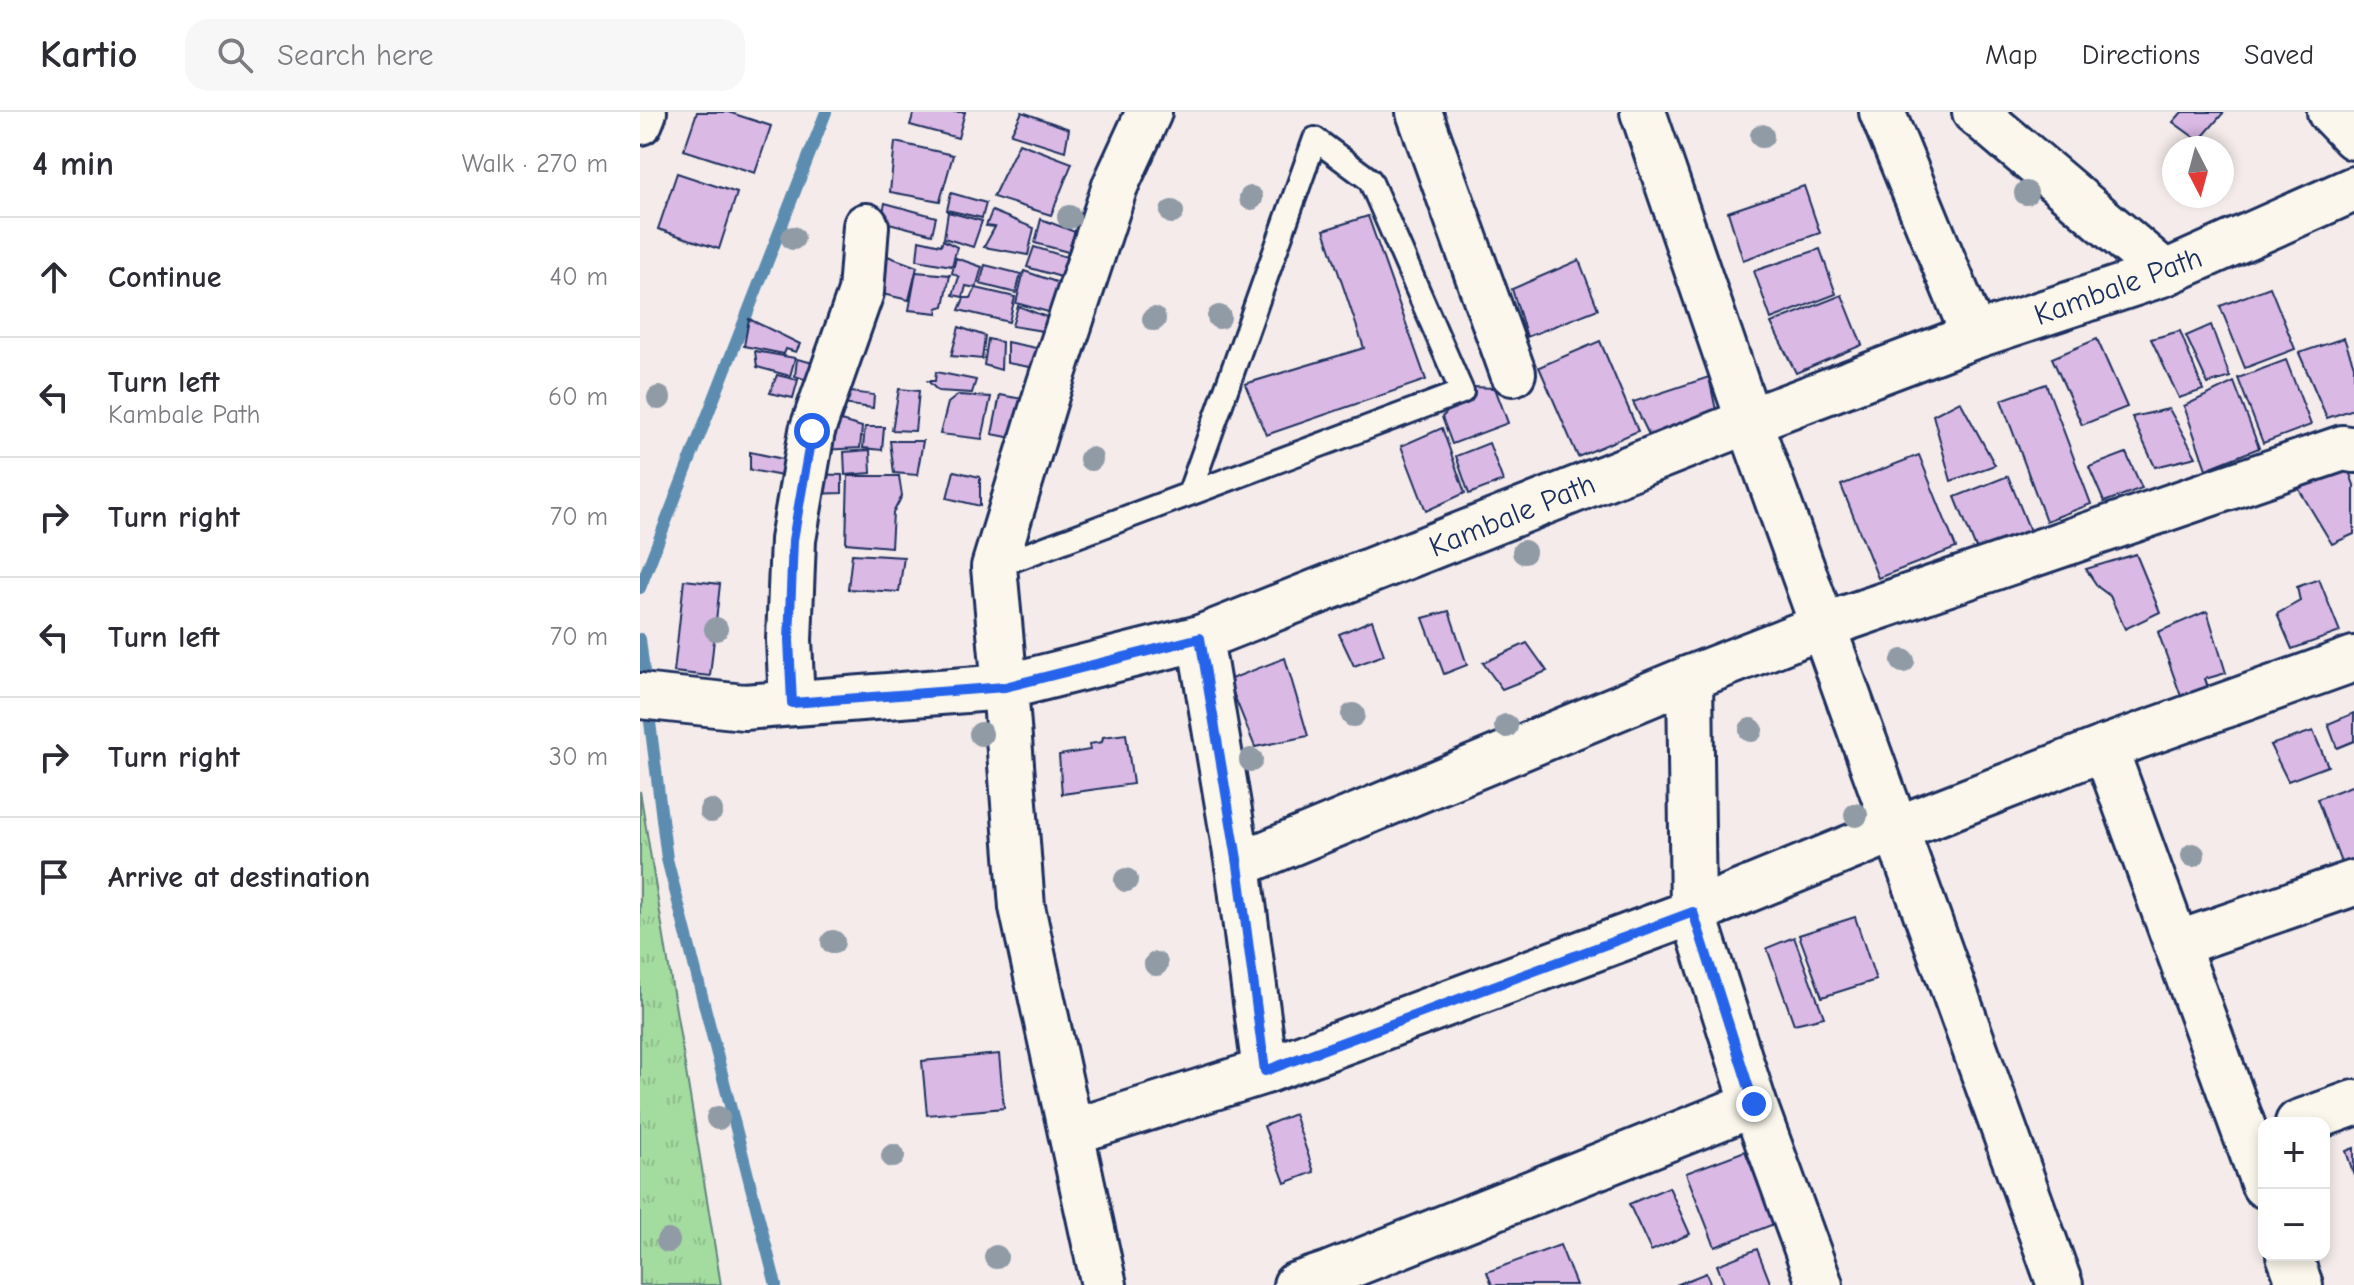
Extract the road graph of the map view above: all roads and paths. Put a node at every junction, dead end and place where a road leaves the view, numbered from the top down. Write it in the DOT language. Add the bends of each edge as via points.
graph roads {
  1 [pos="644,112"];
  2 [pos="1149,112"];
  3 [pos="1419,112"];
  4 [pos="1643,112"];
  5 [pos="1882,112"];
  6 [pos="1975,112"];
  7 [pos="2330,112"];
  8 [pos="640,122"];
  9 [pos="2354,137"];
  10 [pos="2354,189"];
  11 [pos="866,226"];
  12 [pos="2165,273"];
  13 [pos="1974,336"];
  14 [pos="1513,373"];
  15 [pos="1749,421"];
  16 [pos="2354,450"];
  17 [pos="1189,494"];
  18 [pos="994,567"];
  19 [pos="1823,626"];
  20 [pos="1200,638"];
  21 [pos="2354,659"];
  22 [pos="1690,678"];
  23 [pos="1005,687"];
  24 [pos="640,696"];
  25 [pos="792,703"];
  26 [pos="2105,748"];
  27 [pos="1896,829"];
  28 [pos="1238,865"];
  29 [pos="2354,883"];
  30 [pos="1693,912"];
  31 [pos="2177,944"];
  32 [pos="1265,1071"];
  33 [pos="2354,1103"];
  34 [pos="1754,1104"];
  35 [pos="2315,1117"];
  36 [pos="1072,1132"];
  37 [pos="2256,1138"];
  38 [pos="2291,1261"];
  39 [pos="1319,1281"];
  40 [pos="1104,1285"];
  41 [pos="1820,1285"];
  42 [pos="2060,1285"];
  43 [pos="2300,1285"];
  1 -- 8 [label="street"];
  2 -- 18 [label="street" via="1115,186"];
  3 -- 14 [label="street"];
  4 -- 15 [label="street"];
  5 -- 13 [label="street"];
  6 -- 12 [label="street"];
  7 -- 9 [label="street"];
  10 -- 12 [label="street, Kambale Path"];
  11 -- 25 [label="street" via="861,292 812,431 793,540"];
  12 -- 13 [label="street, Kambale Path"];
  13 -- 15 [label="street, Kambale Path"];
  15 -- 19 [label="street"];
  15 -- 20 [label="street, Kambale Path"];
  16 -- 19 [label="street" via="2343,448"];
  17 -- 17 [label="lane" via="1462,392 1370,180 1315,139"];
  17 -- 18 [label="lane"];
  18 -- 23 [label="street"];
  19 -- 22 [label="street"];
  19 -- 27 [label="street"];
  20 -- 23 [label="street, Kambale Path"];
  20 -- 28 [label="street"];
  21 -- 26 [label="street"];
  22 -- 28 [label="street"];
  22 -- 30 [label="street"];
  23 -- 25 [label="street, Kambale Path"];
  23 -- 36 [label="street" via="1022,907"];
  24 -- 25 [label="street, Kambale Path" via="744,707"];
  26 -- 27 [label="street"];
  26 -- 31 [label="street"];
  27 -- 30 [label="street"];
  27 -- 42 [label="street"];
  28 -- 32 [label="street"];
  29 -- 31 [label="street"];
  30 -- 32 [label="street"];
  30 -- 34 [label="street"];
  31 -- 37 [label="street"];
  32 -- 36 [label="street"];
  33 -- 35 [label="street"];
  34 -- 39 [label="street"];
  34 -- 41 [label="street"];
  36 -- 40 [label="street"];
  38 -- 43 [label="street"];
}
